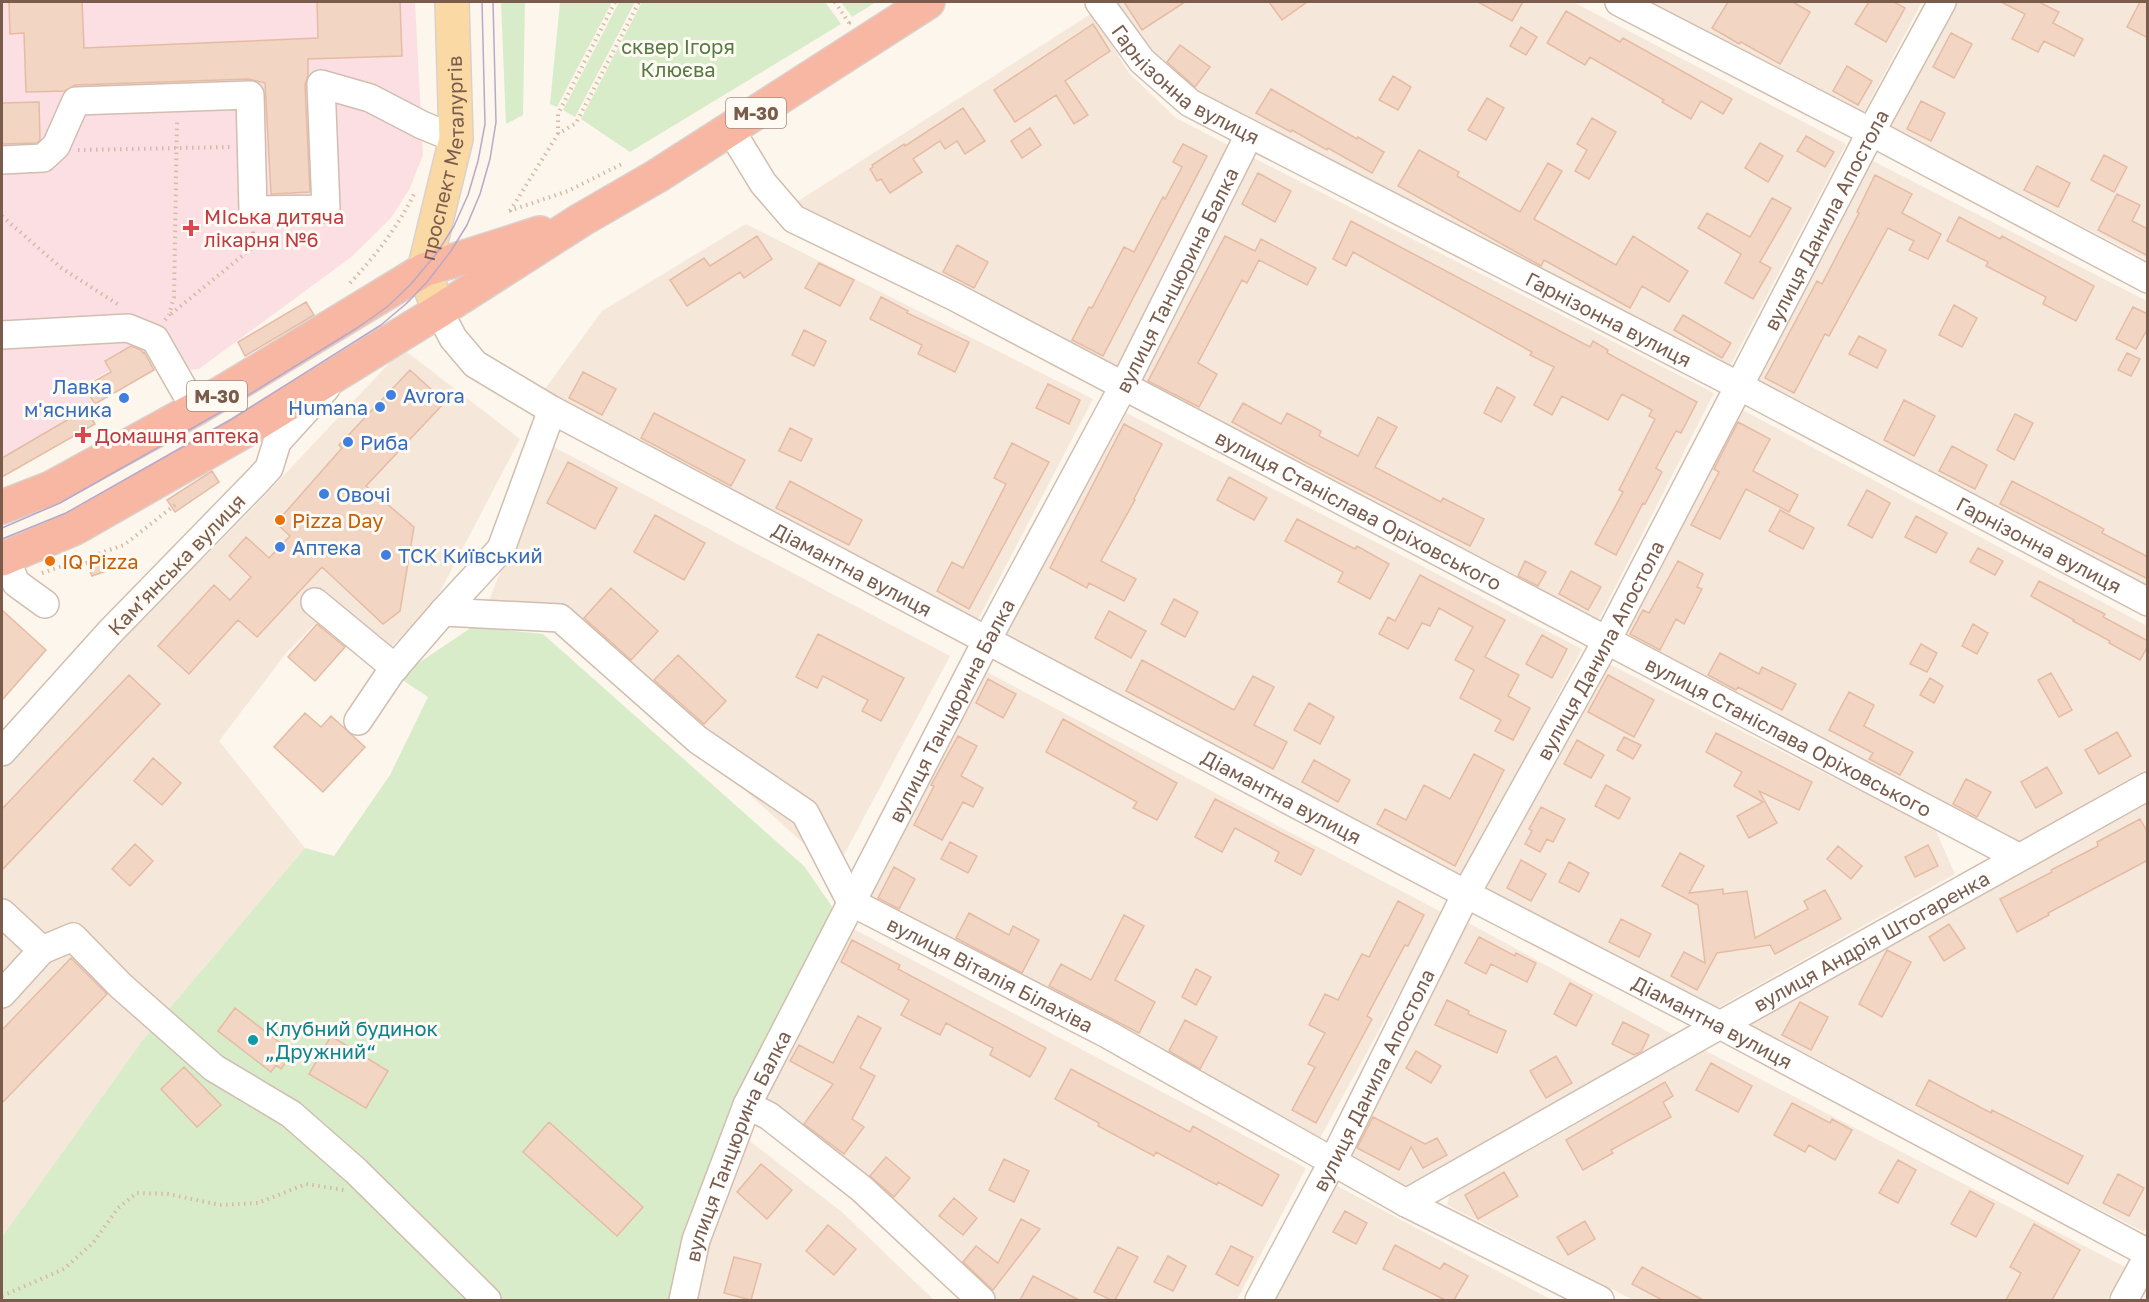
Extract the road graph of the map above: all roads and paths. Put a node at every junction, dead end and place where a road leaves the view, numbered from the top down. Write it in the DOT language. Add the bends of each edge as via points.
graph roads {
  1 [pos="452,2"];
  2 [pos="615,2"];
  3 [pos="639,2"];
  4 [pos="835,2"];
  5 [pos="928,2"];
  6 [pos="1099,2"];
  7 [pos="1619,2"];
  8 [pos="1942,2"];
  9 [pos="839,29"];
  10 [pos="177,98"];
  11 [pos="730,129"];
  12 [pos="1871,132"];
  13 [pos="558,134"];
  14 [pos="1250,135"];
  15 [pos="456,139"];
  16 [pos="56,146"];
  17 [pos="252,146"];
  18 [pos="176,148"];
  19 [pos="2,160"];
  20 [pos="630,160"];
  21 [pos="419,182"];
  22 [pos="253,210"];
  23 [pos="2,216"];
  24 [pos="581,220"];
  25 [pos="424,270"];
  26 [pos="2148,279"];
  27 [pos="348,286"];
  28 [pos="124,308"];
  29 [pos="439,311"];
  30 [pos="169,315"];
  31 [pos="156,321"];
  32 [pos="2,335"];
  33 [pos="341,372"];
  34 [pos="1739,386"];
  35 [pos="1123,387"];
  36 [pos="195,409"];
  37 [pos="552,410"];
  38 [pos="175,505"];
  39 [pos="2,507"];
  40 [pos="8,566"];
  41 [pos="315,602"];
  42 [pos="2148,602"];
  43 [pos="45,604"];
  44 [pos="442,612"];
  45 [pos="987,640"];
  46 [pos="1607,640"];
  47 [pos="394,668"];
  48 [pos="358,721"];
  49 [pos="2,752"];
  50 [pos="2148,786"];
  51 [pos="2018,857"];
  52 [pos="1466,894"];
  53 [pos="851,902"];
  54 [pos="2,913"];
  55 [pos="42,950"];
  56 [pos="2,994"];
  57 [pos="1720,1025"];
  58 [pos="747,1106"];
  59 [pos="1333,1161"];
  60 [pos="382,1196"];
  61 [pos="1406,1203"];
  62 [pos="2148,1254"];
  63 [pos="2,1296"];
  64 [pos="487,1300"];
  65 [pos="683,1300"];
  66 [pos="981,1300"];
  67 [pos="1259,1300"];
  68 [pos="1599,1300"];
  69 [pos="2124,1300"];
  1 -- 15 [label="main road, проспект Металургів"];
  2 -- 13 [label="path" via="558,114"];
  3 -- 13 [label="path" via="576,123"];
  4 -- 9 [label="path" via="849,23"];
  5 -- 11 [label="highway, М-30"];
  6 -- 14 [label="street, Гарнізонна вулиця" via="1142,61 1190,103"];
  7 -- 12 [label="street"];
  8 -- 12 [label="street, вулиця Данила Апостола"];
  10 -- 16 [label="street" via="76,101"];
  10 -- 17 [label="street" via="250,95"];
  10 -- 18 [label="path"];
  11 -- 24 [label="highway, М-30"];
  11 -- 35 [label="street, вулиця Станіслава Оріховського" via="763,183 794,219 953,296"];
  12 -- 26 [label="street"];
  12 -- 34 [label="street, вулиця Данила Апостола"];
  13 -- 20 [label="path" via="509,212 568,191"];
  14 -- 34 [label="street, Гарнізонна вулиця"];
  14 -- 35 [label="street, вулиця Танцюрина Балка"];
  15 -- 22 [label="street" via="370,99 321,84 326,209"];
  15 -- 25 [label="main road, проспект Металургів"];
  16 -- 18 [label="path" via="59,151"];
  16 -- 19 [label="street" via="43,158"];
  17 -- 18 [label="path"];
  17 -- 22 [label="street"];
  18 -- 30 [label="path" via="174,297"];
  21 -- 27 [label="path" via="403,217"];
  22 -- 30 [label="path" via="253,247"];
  23 -- 28 [label="path" via="60,267"];
  24 -- 25 [label="highway, М-30"];
  24 -- 29 [label="highway, М-30"];
  25 -- 29 [label="main road, проспект Металургів"];
  25 -- 36 [label="highway, М-30"];
  29 -- 33 [label="highway, М-30"];
  29 -- 37 [label="street, Діамантна вулиця" via="453,338 475,364"];
  30 -- 31 [label="path" via="164,321"];
  32 -- 36 [label="street" via="118,328 144,333 155,339"];
  33 -- 40 [label="highway, М-30"];
  33 -- 49 [label="street, Камʼянська вулиця" via="277,442 260,479 109,633"];
  34 -- 42 [label="street, Гарнізонна вулиця"];
  34 -- 46 [label="street, вулиця Данила Апостола"];
  35 -- 45 [label="street, вулиця Танцюрина Балка"];
  35 -- 46 [label="street, вулиця Станіслава Оріховського"];
  36 -- 39 [label="highway, М-30" via="51,488"];
  37 -- 44 [label="street" via="501,549"];
  37 -- 45 [label="street, Діамантна вулиця"];
  38 -- 40 [label="path" via="124,545"];
  40 -- 43 [label="street"];
  41 -- 47 [label="street"];
  44 -- 47 [label="street"];
  44 -- 53 [label="street" via="560,618 698,740 806,813"];
  45 -- 52 [label="street, Діамантна вулиця"];
  45 -- 53 [label="street, вулиця Танцюрина Балка"];
  46 -- 51 [label="street, вулиця Станіслава Оріховського"];
  46 -- 52 [label="street, вулиця Данила Апостола"];
  47 -- 48 [label="street"];
  50 -- 51 [label="street, вулиця Андрія Штогаренка"];
  51 -- 57 [label="street, вулиця Андрія Штогаренка"];
  52 -- 57 [label="street, Діамантна вулиця"];
  52 -- 59 [label="street, вулиця Данила Апостола"];
  53 -- 58 [label="street, вулиця Танцюрина Балка"];
  53 -- 59 [label="street, вулиця Віталія Білахіва" via="1107,1034"];
  54 -- 55 [label="street"];
  55 -- 56 [label="street"];
  55 -- 60 [label="street" via="73,937 121,986 214,1068 291,1114"];
  57 -- 61 [label="street, вулиця Андрія Штогаренка"];
  57 -- 62 [label="street, Діамантна вулиця"];
  58 -- 65 [label="street, вулиця Танцюрина Балка" via="696,1240"];
  58 -- 66 [label="street" via="769,1116 862,1189"];
  59 -- 61 [label="street, вулиця Віталія Білахіва"];
  59 -- 67 [label="street, вулиця Данила Апостола"];
  60 -- 63 [label="path" via="306,1184 258,1203 220,1205 168,1194 137,1193 118,1208 93,1243 64,1269"];
  60 -- 64 [label="street"];
  61 -- 68 [label="street, вулиця Віталія Білахіва"];
  62 -- 69 [label="street"];
}
